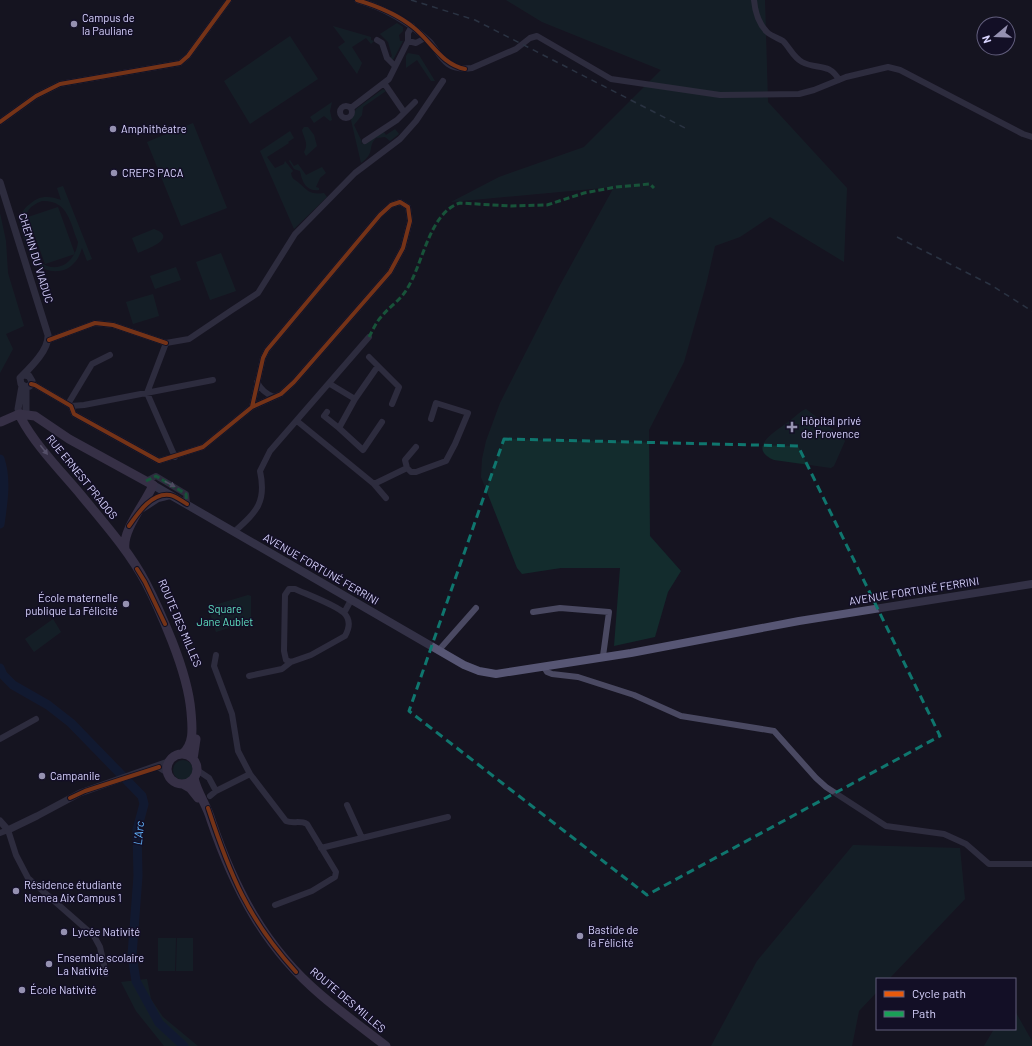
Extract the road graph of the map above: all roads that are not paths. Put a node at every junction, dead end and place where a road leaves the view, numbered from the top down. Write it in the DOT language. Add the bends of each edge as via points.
graph roads {
  1 [pos="229,0"];
  2 [pos="358,0"];
  3 [pos="754,0"];
  4 [pos="412,26"];
  5 [pos="425,38"];
  6 [pos="377,40"];
  7 [pos="408,41"];
  8 [pos="395,66"];
  9 [pos="840,80"];
  10 [pos="443,81"];
  11 [pos="384,82"];
  12 [pos="415,102"];
  13 [pos="351,108"];
  14 [pos="404,112"];
  15 [pos="0,122"];
  16 [pos="1032,137"];
  17 [pos="365,141"];
  18 [pos="0,182"];
  19 [pos="369,337"];
  20 [pos="49,340"];
  21 [pos="166,343"];
  22 [pos="110,355"];
  23 [pos="369,357"];
  24 [pos="378,366"];
  25 [pos="213,380"];
  26 [pos="27,382"];
  27 [pos="257,382"];
  28 [pos="330,384"];
  29 [pos="147,393"];
  30 [pos="274,397"];
  31 [pos="355,399"];
  32 [pos="392,404"];
  33 [pos="69,405"];
  34 [pos="252,407"];
  35 [pos="327,412"];
  36 [pos="22,415"];
  37 [pos="431,419"];
  38 [pos="297,421"];
  39 [pos="2,422"];
  40 [pos="382,422"];
  41 [pos="27,428"];
  42 [pos="339,428"];
  43 [pos="416,447"];
  44 [pos="175,457"];
  45 [pos="407,468"];
  46 [pos="149,483"];
  47 [pos="374,484"];
  48 [pos="170,495"];
  49 [pos="386,498"];
  50 [pos="187,504"];
  51 [pos="140,510"];
  52 [pos="108,528"];
  53 [pos="128,529"];
  54 [pos="234,532"];
  55 [pos="127,549"];
  56 [pos="1032,584"];
  57 [pos="351,600"];
  58 [pos="476,608"];
  59 [pos="533,612"];
  60 [pos="344,613"];
  61 [pos="439,650"];
  62 [pos="179,654"];
  63 [pos="216,655"];
  64 [pos="603,656"];
  65 [pos="291,662"];
  66 [pos="544,667"];
  67 [pos="249,676"];
  68 [pos="36,719"];
  69 [pos="0,739"];
  70 [pos="182,754"];
  71 [pos="193,759"];
  72 [pos="168,767"];
  73 [pos="197,773"];
  74 [pos="250,774"];
  75 [pos="183,784"];
  76 [pos="216,791"];
  77 [pos="210,796"];
  78 [pos="347,805"];
  79 [pos="448,817"];
  80 [pos="0,821"];
  81 [pos="8,830"];
  82 [pos="0,833"];
  83 [pos="362,838"];
  84 [pos="321,848"];
  85 [pos="1032,864"];
  86 [pos="275,905"];
  87 [pos="296,972"];
  88 [pos="106,974"];
  89 [pos="386,1046"];
  1 -- 15 [label="street" via="188,56 180,63 60,84 36,96"];
  2 -- 4 [label="street" via="392,13"];
  3 -- 9 [label="street" via="757,16 767,32 784,42 794,56 803,62 830,69"];
  4 -- 5 [label="street"];
  4 -- 7 [label="street" via="408,33"];
  5 -- 7 [label="street" via="416,43"];
  5 -- 9 [label="street" via="448,64 464,69 516,49 537,36 611,79 720,95 799,94"];
  6 -- 8 [label="street" via="382,43 387,58"];
  7 -- 8 [label="street"];
  8 -- 11 [label="street" via="389,79"];
  9 -- 16 [label="street" via="888,67 900,70"];
  10 -- 21 [label="street" via="400,140 355,173 295,234 258,293 189,338"];
  11 -- 13 [label="street"];
  11 -- 14 [label="street"];
  12 -- 14 [label="street"];
  14 -- 17 [label="street" via="397,120"];
  18 -- 20 [label="street, CHEMIN DU VIADUC"];
  19 -- 28 [label="street"];
  20 -- 21 [label="street" via="95,323 113,325"];
  20 -- 26 [label="street" via="32,366"];
  21 -- 29 [label="street"];
  22 -- 33 [label="street" via="92,364"];
  23 -- 24 [label="street"];
  24 -- 31 [label="street"];
  24 -- 32 [label="street" via="399,387"];
  25 -- 29 [label="street"];
  26 -- 33 [label="street"];
  26 -- 36 [label="street"];
  27 -- 30 [label="street" via="260,388"];
  27 -- 30 [label="street" via="262,358 267,350 380,214 391,205 400,202 408,207 410,221 403,248 390,272 294,382"];
  27 -- 34 [label="street"];
  28 -- 31 [label="street"];
  28 -- 38 [label="street"];
  29 -- 33 [label="street" via="84,405"];
  29 -- 44 [label="street"];
  30 -- 34 [label="street"];
  31 -- 42 [label="street"];
  33 -- 44 [label="street" via="74,414 159,461"];
  34 -- 44 [label="street" via="204,447"];
  35 -- 42 [label="street" via="324,416"];
  36 -- 39 [label="main road"];
  36 -- 41 [label="main road, RUE ERNEST PRADOS"];
  36 -- 46 [label="main road, AVENUE FORTUNÉ FERRINI" via="44,424"];
  37 -- 45 [label="street" via="436,403 468,413 446,461 416,472 411,472"];
  38 -- 47 [label="street"];
  38 -- 54 [label="street" via="270,451 260,471 263,482 261,501 254,513"];
  39 -- 41 [label="main road" via="16,422"];
  40 -- 42 [label="street" via="363,450"];
  41 -- 52 [label="main road, RUE ERNEST PRADOS, one-way"];
  43 -- 45 [label="street" via="405,460"];
  45 -- 47 [label="street"];
  46 -- 48 [label="main road, AVENUE FORTUNÉ FERRINI"];
  46 -- 50 [label="street, one-way" via="156,476 179,488 186,494"];
  46 -- 51 [label="main road"];
  47 -- 49 [label="street"];
  48 -- 50 [label="main road, AVENUE FORTUNÉ FERRINI"];
  48 -- 51 [label="main road" via="153,500"];
  50 -- 54 [label="main road, AVENUE FORTUNÉ FERRINI"];
  51 -- 53 [label="main road"];
  52 -- 53 [label="main road" via="121,532"];
  52 -- 55 [label="main road, RUE ERNEST PRADOS"];
  53 -- 55 [label="main road" via="124,540"];
  54 -- 57 [label="main road, AVENUE FORTUNÉ FERRINI"];
  55 -- 62 [label="main road, ROUTE DES MILLES" via="162,608"];
  56 -- 64 [label="main road, AVENUE FORTUNÉ FERRINI" via="799,622 744,627 650,644"];
  57 -- 60 [label="street"];
  57 -- 61 [label="main road, AVENUE FORTUNÉ FERRINI"];
  58 -- 61 [label="street"];
  59 -- 64 [label="street" via="560,608 609,612"];
  60 -- 65 [label="street" via="348,620 348,631 344,636 311,655"];
  60 -- 65 [label="street" via="295,589 289,589 285,595 284,652 286,660"];
  61 -- 66 [label="main road, AVENUE FORTUNÉ FERRINI" via="468,667 486,672 504,673"];
  62 -- 70 [label="main road, ROUTE DES MILLES" via="188,686 193,729 190,744"];
  62 -- 71 [label="main road, ROUTE DES MILLES" via="192,685 195,704 197,729"];
  63 -- 74 [label="street" via="214,666 232,714 238,751"];
  64 -- 66 [label="main road, AVENUE FORTUNÉ FERRINI"];
  65 -- 67 [label="street" via="282,669"];
  66 -- 85 [label="street" via="552,674 578,677 634,695 681,716 774,731 826,787 886,826 944,834 966,844 989,864"];
  68 -- 69 [label="street"];
  70 -- 71 [label="main road"];
  70 -- 72 [label="main road" via="172,758"];
  71 -- 73 [label="main road"];
  72 -- 75 [label="main road" via="173,781"];
  72 -- 81 [label="street" via="156,767 80,793"];
  73 -- 75 [label="main road"];
  73 -- 76 [label="street" via="209,778"];
  73 -- 87 [label="main road, ROUTE DES MILLES" via="196,787 208,808 236,886 262,929"];
  74 -- 76 [label="street"];
  74 -- 84 [label="street" via="286,821 302,821 307,824"];
  75 -- 87 [label="main road, ROUTE DES MILLES" via="190,788 200,802 219,860 244,912 263,941 276,956"];
  76 -- 77 [label="street"];
  78 -- 83 [label="street"];
  79 -- 83 [label="street"];
  80 -- 81 [label="street"];
  81 -- 82 [label="street"];
  81 -- 88 [label="street" via="16,855 28,878 94,936 100,947"];
  83 -- 84 [label="street"];
  84 -- 86 [label="street" via="336,872 335,877 312,891"];
  87 -- 89 [label="main road, ROUTE DES MILLES" via="320,995"];
}
